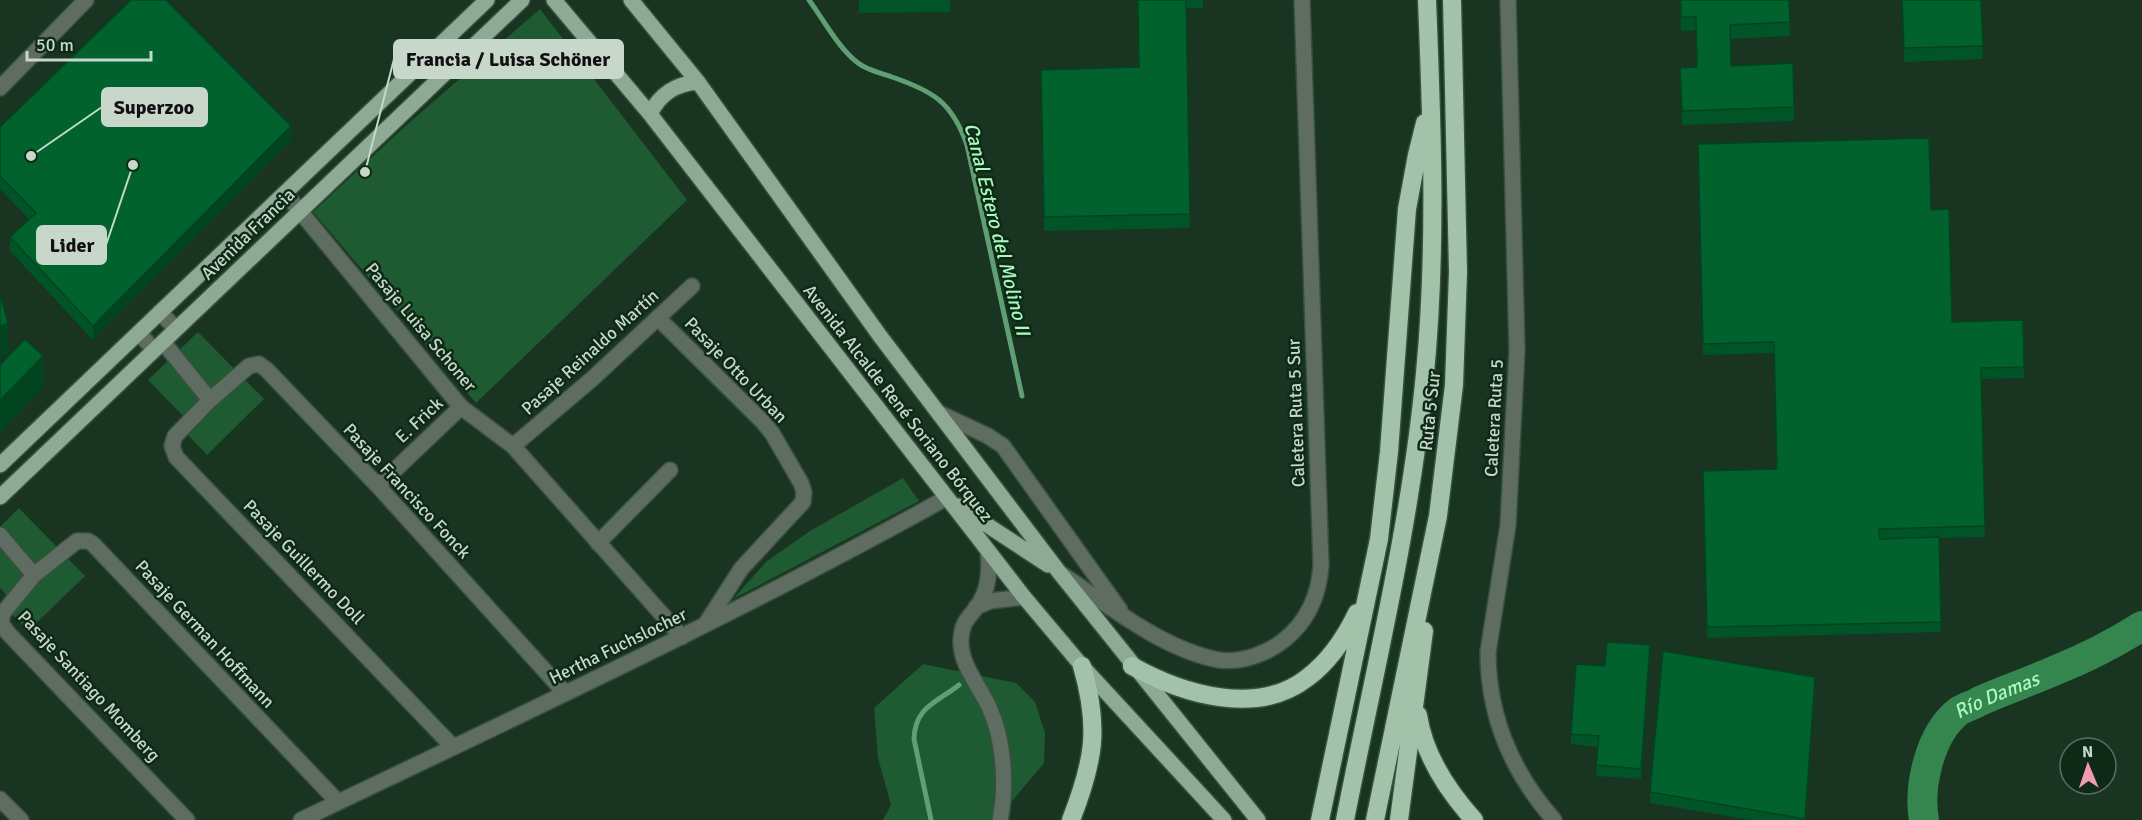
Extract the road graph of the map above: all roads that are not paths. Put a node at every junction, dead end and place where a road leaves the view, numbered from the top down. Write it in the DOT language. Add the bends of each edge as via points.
graph roads {
  1 [pos="86,0"];
  2 [pos="487,0"];
  3 [pos="522,0"];
  4 [pos="554,0"];
  5 [pos="631,0"];
  6 [pos="1302,0"];
  7 [pos="1427,0"];
  8 [pos="1452,0"];
  9 [pos="1508,0"];
  10 [pos="698,82"];
  11 [pos="0,87"];
  12 [pos="1431,103"];
  13 [pos="650,114"];
  14 [pos="285,193"];
  15 [pos="300,211"];
  16 [pos="692,286"];
  17 [pos="160,312"];
  18 [pos="659,319"];
  19 [pos="176,329"];
  20 [pos="139,333"];
  21 [pos="158,346"];
  22 [pos="210,400"];
  23 [pos="461,407"];
  24 [pos="939,413"];
  25 [pos="513,446"];
  26 [pos="0,465"];
  27 [pos="670,470"];
  28 [pos="378,486"];
  29 [pos="0,497"];
  30 [pos="946,498"];
  31 [pos="1438,516"];
  32 [pos="0,535"];
  33 [pos="598,543"];
  34 [pos="988,551"];
  35 [pos="1059,572"];
  36 [pos="34,575"];
  37 [pos="1369,590"];
  38 [pos="1024,597"];
  39 [pos="976,608"];
  40 [pos="1125,618"];
  41 [pos="705,626"];
  42 [pos="682,637"];
  43 [pos="1082,666"];
  44 [pos="1132,666"];
  45 [pos="565,693"];
  46 [pos="1417,698"];
  47 [pos="453,747"];
  48 [pos="0,800"];
  49 [pos="338,802"];
  50 [pos="1321,815"];
  51 [pos="21,820"];
  52 [pos="187,820"];
  53 [pos="301,820"];
  54 [pos="1000,820"];
  55 [pos="1071,820"];
  56 [pos="1224,820"];
  57 [pos="1258,820"];
  58 [pos="1345,820"];
  59 [pos="1375,820"];
  60 [pos="1398,820"];
  61 [pos="1474,820"];
  62 [pos="1554,820"];
  1 -- 11 [label="street"];
  2 -- 14 [label="main road, Avenida Francia"];
  3 -- 15 [label="main road, Avenida Francia"];
  4 -- 13 [label="main road, Avenida Alcalde René Soriano Bórquez"];
  5 -- 10 [label="main road, Avenida Alcalde René Soriano Bórquez"];
  6 -- 40 [label="street, Caletera Ruta 5 Sur" via="1321,565 1317,591 1307,615 1291,635 1265,652 1236,660 1220,660 1192,651"];
  7 -- 12 [label="highway, Ruta 5 Sur"];
  8 -- 31 [label="highway, Ruta 5 Sur" via="1457,329 1450,429"];
  9 -- 62 [label="street, Caletera Ruta 5" via="1517,350 1508,525 1488,669 1493,706 1507,750 1529,789"];
  10 -- 13 [label="main road" via="668,91"];
  10 -- 24 [label="main road, Avenida Alcalde René Soriano Bórquez"];
  12 -- 37 [label="highway" via="1407,209 1389,452"];
  12 -- 58 [label="highway, Ruta 5 Sur" via="1432,269 1420,420 1405,517"];
  13 -- 30 [label="main road, Avenida Alcalde René Soriano Bórquez"];
  14 -- 15 [label="street, Pasaje Luisa Schoner"];
  14 -- 17 [label="main road, Avenida Francia"];
  15 -- 19 [label="main road, Avenida Francia"];
  15 -- 23 [label="street, Pasaje Luisa Schoner"];
  16 -- 18 [label="street, Pasaje Reinaldo Martín"];
  17 -- 19 [label="street"];
  17 -- 20 [label="main road, Avenida Francia"];
  18 -- 25 [label="street, Pasaje Reinaldo Martín"];
  18 -- 41 [label="street, Pasaje Otto Urban" via="767,427 804,492 803,502 741,569"];
  19 -- 21 [label="main road, Avenida Francia"];
  20 -- 21 [label="street"];
  20 -- 26 [label="main road, Avenida Francia"];
  21 -- 22 [label="street"];
  21 -- 29 [label="main road, Avenida Francia"];
  22 -- 28 [label="street, Pasaje Francisco Fonck" via="249,366 263,366"];
  22 -- 47 [label="street, Pasaje Guillermo Doll" via="175,436 172,446 176,457"];
  23 -- 25 [label="street, Pasaje Luisa Schoner"];
  23 -- 28 [label="street, E. Frick"];
  24 -- 35 [label="main road, Avenida Alcalde René Soriano Bórquez"];
  24 -- 40 [label="street, Caletera Ruta 5 Sur" via="1003,446"];
  25 -- 33 [label="street, Pasaje Luisa Schoner"];
  27 -- 33 [label="street"];
  28 -- 45 [label="street, Pasaje Francisco Fonck"];
  30 -- 34 [label="main road, Avenida Alcalde René Soriano Bórquez"];
  30 -- 35 [label="main road"];
  30 -- 41 [label="street, Hertha Fuchslocher"];
  31 -- 46 [label="highway"];
  31 -- 59 [label="highway, Ruta 5 Sur"];
  32 -- 36 [label="street"];
  33 -- 42 [label="street, Pasaje Luisa Schoner"];
  34 -- 38 [label="main road, Avenida Alcalde René Soriano Bórquez"];
  34 -- 39 [label="street" via="986,591"];
  35 -- 40 [label="street, Caletera Ruta 5 Sur"];
  35 -- 44 [label="main road, Avenida Alcalde René Soriano Bórquez"];
  36 -- 49 [label="street, Pasaje German Hoffmann" via="77,541 93,543"];
  36 -- 52 [label="street, Pasaje Santiago Momberg" via="3,613 4,629"];
  37 -- 44 [label="highway" via="1331,655 1305,680 1256,699 1215,696 1165,682"];
  37 -- 50 [label="highway"];
  38 -- 39 [label="street"];
  38 -- 43 [label="main road, Avenida Alcalde René Soriano Bórquez"];
  39 -- 54 [label="street" via="963,627 962,651 990,708 999,744 1003,786"];
  41 -- 42 [label="street, Hertha Fuchslocher"];
  42 -- 45 [label="street, Hertha Fuchslocher"];
  43 -- 55 [label="highway" via="1093,718 1093,748"];
  43 -- 56 [label="main road, Avenida Alcalde René Soriano Bórquez"];
  44 -- 57 [label="main road, Avenida Alcalde René Soriano Bórquez"];
  45 -- 47 [label="street, Hertha Fuchslocher"];
  46 -- 60 [label="highway"];
  46 -- 61 [label="highway" via="1423,736 1432,760"];
  47 -- 49 [label="street, Hertha Fuchslocher"];
  48 -- 51 [label="street"];
  49 -- 53 [label="street, Hertha Fuchslocher"];
}
